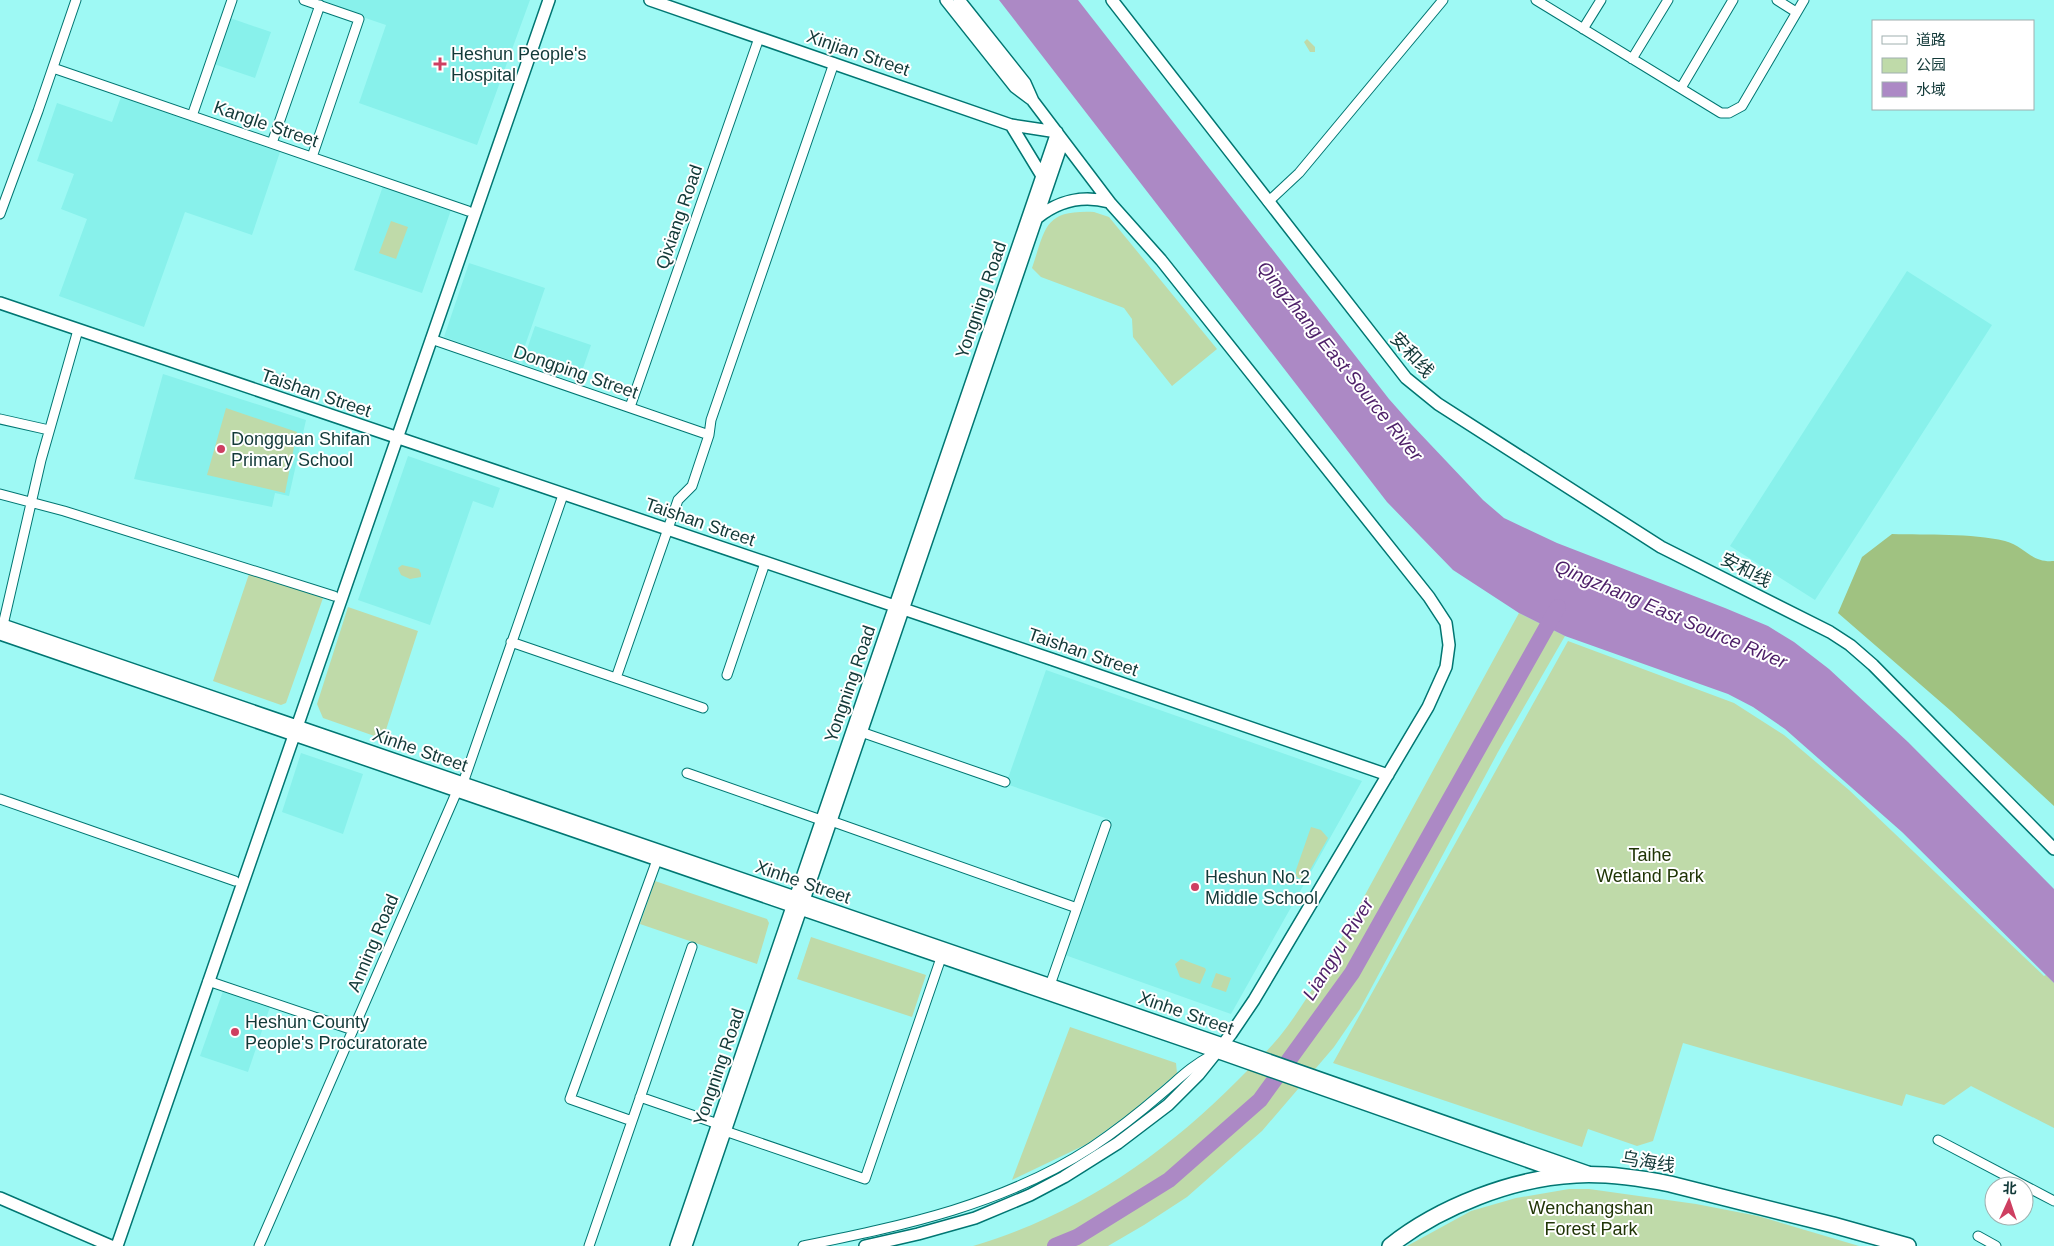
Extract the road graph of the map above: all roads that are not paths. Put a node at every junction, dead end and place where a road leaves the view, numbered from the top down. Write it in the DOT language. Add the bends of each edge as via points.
graph roads {
  1 [pos="76,0"];
  2 [pos="232,0"];
  3 [pos="304,0"];
  4 [pos="541,0"];
  5 [pos="548,0"];
  6 [pos="650,0"];
  7 [pos="946,0"];
  8 [pos="959,0"];
  9 [pos="1112,0"];
  10 [pos="1443,0"];
  11 [pos="1536,0"];
  12 [pos="1601,0"];
  13 [pos="1668,0"];
  14 [pos="1734,0"];
  15 [pos="1777,0"];
  16 [pos="1804,0"];
  17 [pos="320,5"];
  18 [pos="1796,12"];
  19 [pos="1583,29"];
  20 [pos="760,38"];
  21 [pos="1632,59"];
  22 [pos="834,63"];
  23 [pos="53,68"];
  24 [pos="1681,88"];
  25 [pos="1033,102"];
  26 [pos="192,116"];
  27 [pos="1011,125"];
  28 [pos="1060,137"];
  29 [pos="272,144"];
  30 [pos="312,157"];
  31 [pos="1042,176"];
  32 [pos="1109,202"];
  33 [pos="1268,202"];
  34 [pos="468,211"];
  35 [pos="0,214"];
  36 [pos="1037,218"];
  37 [pos="0,304"];
  38 [pos="78,330"];
  39 [pos="431,339"];
  40 [pos="630,408"];
  41 [pos="0,419"];
  42 [pos="49,430"];
  43 [pos="709,435"];
  44 [pos="393,438"];
  45 [pos="0,494"];
  46 [pos="563,495"];
  47 [pos="31,502"];
  48 [pos="667,530"];
  49 [pos="765,563"];
  50 [pos="334,596"];
  51 [pos="899,608"];
  52 [pos="1793,613"];
  53 [pos="1,628"];
  54 [pos="511,642"];
  55 [pos="727,675"];
  56 [pos="616,678"];
  57 [pos="703,708"];
  58 [pos="292,729"];
  59 [pos="861,732"];
  60 [pos="687,773"];
  61 [pos="1388,775"];
  62 [pos="1005,782"];
  63 [pos="460,787"];
  64 [pos="0,799"];
  65 [pos="826,821"];
  66 [pos="1106,825"];
  67 [pos="2054,838"];
  68 [pos="2054,849"];
  69 [pos="657,860"];
  70 [pos="235,881"];
  71 [pos="798,904"];
  72 [pos="1077,908"];
  73 [pos="692,947"];
  74 [pos="941,958"];
  75 [pos="208,981"];
  76 [pos="1050,985"];
  77 [pos="353,1030"];
  78 [pos="1220,1048"];
  79 [pos="1314,1081"];
  80 [pos="640,1097"];
  81 [pos="632,1121"];
  82 [pos="721,1127"];
  83 [pos="1938,1140"];
  84 [pos="1568,1175"];
  85 [pos="1594,1175"];
  86 [pos="2,1197"];
  87 [pos="2054,1201"];
  88 [pos="1978,1236"];
  89 [pos="112,1246"];
  90 [pos="259,1246"];
  91 [pos="589,1246"];
  92 [pos="676,1246"];
  93 [pos="686,1246"];
  94 [pos="803,1246"];
  95 [pos="866,1246"];
  96 [pos="1390,1246"];
  97 [pos="1908,1246"];
  98 [pos="1996,1246"];
  1 -- 23 [label="street"];
  2 -- 26 [label="street"];
  3 -- 17 [label="street"];
  4 -- 34 [label="main road"];
  5 -- 39 [label="main road"];
  6 -- 20 [label="main road, Xinjian Street"];
  7 -- 25 [label="main road" via="1015,87"];
  8 -- 25 [label="main road" via="1025,83"];
  9 -- 33 [label="main road, 安和线"];
  10 -- 33 [label="street" via="1300,173"];
  11 -- 19 [label="street"];
  12 -- 19 [label="street"];
  13 -- 21 [label="street"];
  14 -- 24 [label="street"];
  15 -- 18 [label="street"];
  16 -- 18 [label="street"];
  17 -- 29 [label="street"];
  17 -- 30 [label="street" via="359,19"];
  18 -- 24 [label="street" via="1742,106 1735,111 1721,113"];
  19 -- 21 [label="street"];
  20 -- 22 [label="main road, Xinjian Street"];
  20 -- 40 [label="street, Qixiang Road"];
  21 -- 24 [label="street"];
  22 -- 27 [label="main road, Xinjian Street"];
  22 -- 43 [label="street" via="711,420"];
  23 -- 26 [label="street, Kangle Street"];
  23 -- 35 [label="street"];
  25 -- 28 [label="main road"];
  26 -- 29 [label="street, Kangle Street"];
  27 -- 28 [label="main road, Xinjian Street"];
  27 -- 31 [label="main road"];
  28 -- 31 [label="main road, Yongning Road"];
  28 -- 32 [label="main road"];
  28 -- 36 [label="main road, Yongning Road"];
  29 -- 30 [label="street, Kangle Street"];
  30 -- 34 [label="street, Kangle Street"];
  31 -- 51 [label="main road, Yongning Road"];
  32 -- 36 [label="main road" via="1072,200 1052,207"];
  32 -- 61 [label="main road" via="1161,260 1444,620 1449,645 1446,667 1428,707"];
  33 -- 52 [label="main road, 安和线" via="1391,360 1421,391 1661,547"];
  34 -- 44 [label="main road"];
  36 -- 51 [label="main road, Yongning Road"];
  37 -- 38 [label="main road, Taishan Street"];
  38 -- 42 [label="street"];
  38 -- 44 [label="main road, Taishan Street"];
  39 -- 40 [label="street, Dongping Street"];
  39 -- 44 [label="main road"];
  40 -- 43 [label="street, Dongping Street"];
  41 -- 42 [label="street"];
  42 -- 47 [label="street"];
  43 -- 48 [label="street" via="692,486 678,500"];
  44 -- 46 [label="main road, Taishan Street"];
  44 -- 50 [label="main road"];
  44 -- 58 [label="main road"];
  45 -- 47 [label="street"];
  46 -- 48 [label="main road, Taishan Street"];
  46 -- 54 [label="street, Anning Road"];
  47 -- 50 [label="street"];
  47 -- 53 [label="street"];
  48 -- 49 [label="main road, Taishan Street"];
  48 -- 56 [label="street"];
  49 -- 51 [label="main road, Taishan Street"];
  49 -- 55 [label="street"];
  50 -- 58 [label="main road"];
  51 -- 59 [label="main road, Yongning Road"];
  51 -- 61 [label="main road, Taishan Street"];
  51 -- 65 [label="main road, Yongning Road"];
  52 -- 67 [label="main road, 安和线" via="1834,626 1866,648"];
  52 -- 68 [label="main road, 安和线" via="1830,632 1862,654"];
  53 -- 58 [label="main road, Xinhe Street"];
  54 -- 56 [label="street"];
  54 -- 63 [label="street, Anning Road"];
  56 -- 57 [label="street"];
  58 -- 63 [label="main road, Xinhe Street"];
  58 -- 70 [label="main road"];
  58 -- 75 [label="main road"];
  59 -- 62 [label="street"];
  59 -- 65 [label="main road, Yongning Road"];
  60 -- 65 [label="street"];
  61 -- 78 [label="main road" via="1246,1013"];
  63 -- 69 [label="main road, Xinhe Street"];
  63 -- 71 [label="main road, Xinhe Street"];
  63 -- 77 [label="street, Anning Road"];
  64 -- 70 [label="street"];
  65 -- 71 [label="main road, Yongning Road"];
  65 -- 72 [label="street"];
  66 -- 72 [label="street"];
  69 -- 71 [label="main road, Xinhe Street"];
  69 -- 81 [label="street" via="570,1099"];
  70 -- 89 [label="main road"];
  71 -- 74 [label="main road, Xinhe Street"];
  71 -- 76 [label="main road, Xinhe Street"];
  71 -- 82 [label="main road, Yongning Road"];
  72 -- 76 [label="street"];
  73 -- 80 [label="street"];
  74 -- 78 [label="main road, Xinhe Street"];
  74 -- 82 [label="street" via="866,1179"];
  75 -- 77 [label="street"];
  75 -- 89 [label="main road"];
  76 -- 78 [label="main road, Xinhe Street"];
  77 -- 90 [label="street, Anning Road"];
  78 -- 79 [label="main road, Xinhe Street"];
  78 -- 94 [label="street" via="1193,1065 1136,1115 1054,1170 990,1199 951,1212"];
  78 -- 95 [label="main road" via="1168,1105 1118,1143 1064,1177 975,1218"];
  79 -- 84 [label="main road, Xinhe Street"];
  79 -- 85 [label="main road, Xinhe Street"];
  80 -- 81 [label="street"];
  80 -- 82 [label="street"];
  81 -- 91 [label="street"];
  82 -- 92 [label="main road, Yongning Road"];
  82 -- 93 [label="main road, Yongning Road"];
  83 -- 87 [label="street"];
  84 -- 85 [label="highway, 乌海线"];
  84 -- 96 [label="highway, 乌海线" via="1464,1202 1417,1227"];
  85 -- 97 [label="highway, 乌海线" via="1644,1178 1833,1224"];
  86 -- 89 [label="main road"];
  88 -- 98 [label="street"];
}
